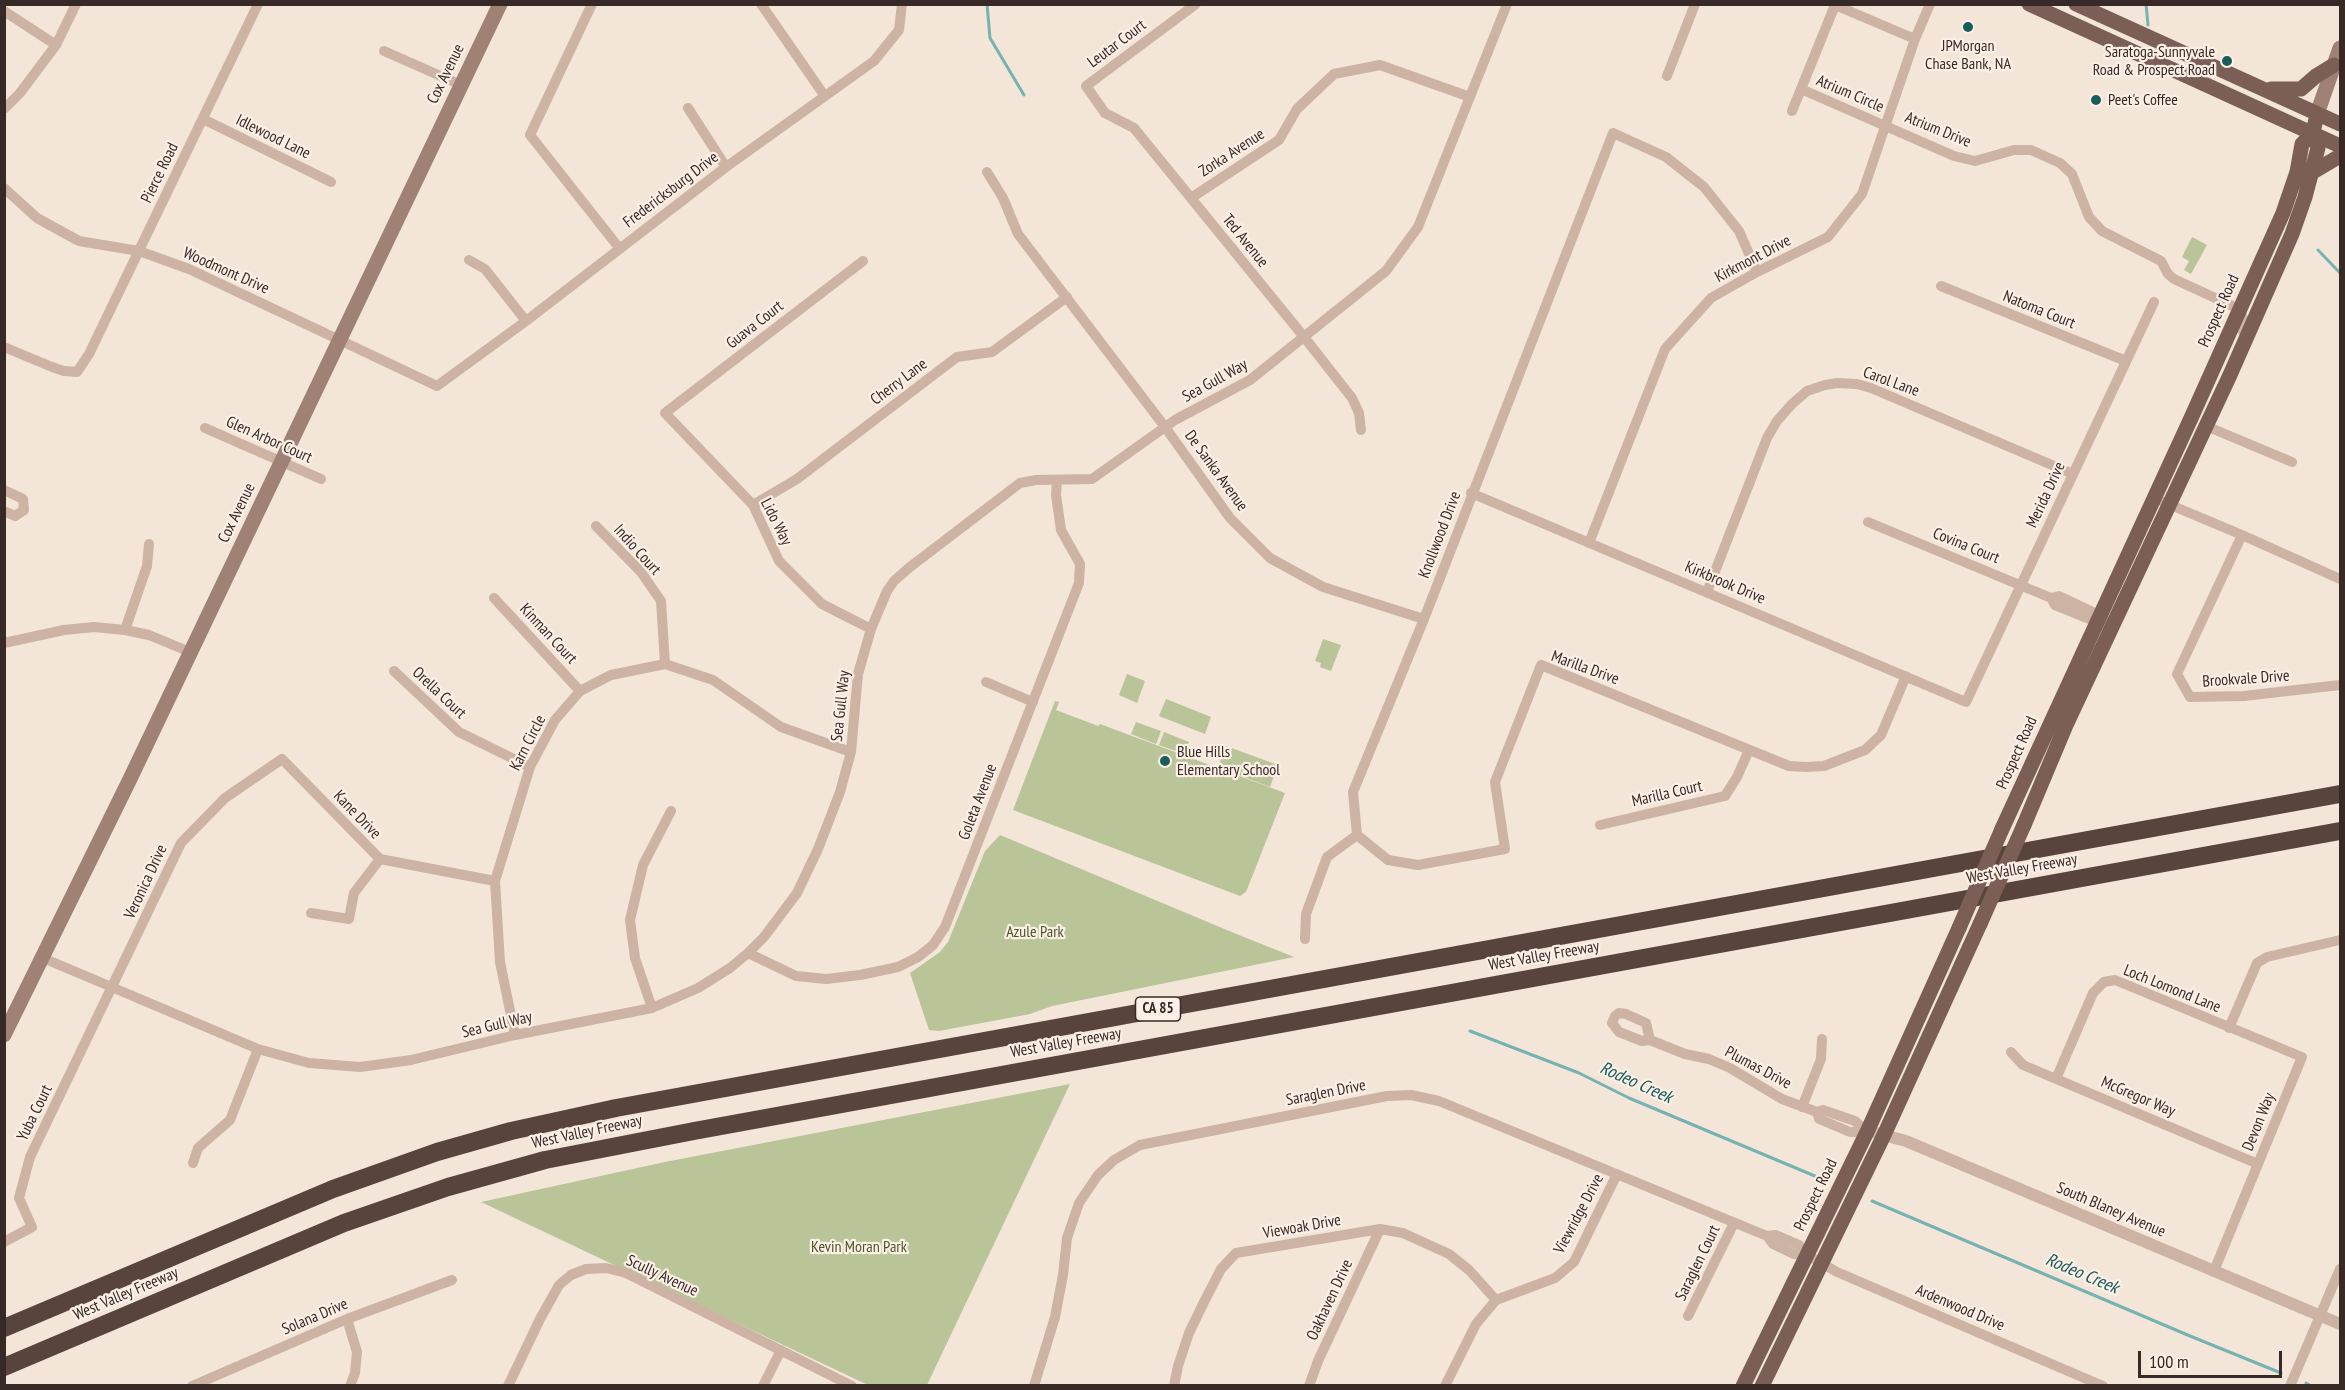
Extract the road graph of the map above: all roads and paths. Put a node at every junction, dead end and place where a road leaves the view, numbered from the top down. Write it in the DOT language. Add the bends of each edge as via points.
graph roads {
  1 [pos="76,4"];
  2 [pos="258,4"];
  3 [pos="500,4"];
  4 [pos="592,4"];
  5 [pos="761,4"];
  6 [pos="902,4"];
  7 [pos="1196,4"];
  8 [pos="1507,4"];
  9 [pos="1695,4"];
  10 [pos="1930,4"];
  11 [pos="2029,4"];
  12 [pos="2076,4"];
  13 [pos="4,11"];
  14 [pos="1916,39"];
  15 [pos="56,45"];
  16 [pos="2340,48"];
  17 [pos="384,51"];
  18 [pos="2334,65"];
  19 [pos="1667,76"];
  20 [pos="461,85"];
  21 [pos="1086,86"];
  22 [pos="2261,88"];
  23 [pos="1801,89"];
  24 [pos="824,95"];
  25 [pos="1470,97"];
  26 [pos="688,108"];
  27 [pos="4,109"];
  28 [pos="1792,111"];
  29 [pos="2318,114"];
  30 [pos="203,119"];
  31 [pos="2340,124"];
  32 [pos="1887,126"];
  33 [pos="2313,133"];
  34 [pos="2340,146"];
  35 [pos="2340,156"];
  36 [pos="726,167"];
  37 [pos="987,172"];
  38 [pos="2311,173"];
  39 [pos="331,182"];
  40 [pos="4,188"];
  41 [pos="1191,198"];
  42 [pos="620,249"];
  43 [pos="139,251"];
  44 [pos="469,260"];
  45 [pos="863,261"];
  46 [pos="1756,272"];
  47 [pos="1941,286"];
  48 [pos="1067,297"];
  49 [pos="2154,302"];
  50 [pos="2239,309"];
  51 [pos="526,321"];
  52 [pos="1304,337"];
  53 [pos="2247,337"];
  54 [pos="340,339"];
  55 [pos="4,347"];
  56 [pos="2126,361"];
  57 [pos="437,387"];
  58 [pos="665,413"];
  59 [pos="2206,426"];
  60 [pos="1165,427"];
  61 [pos="205,428"];
  62 [pos="1361,430"];
  63 [pos="282,462"];
  64 [pos="2292,462"];
  65 [pos="2073,474"];
  66 [pos="321,479"];
  67 [pos="1057,481"];
  68 [pos="4,490"];
  69 [pos="1472,493"];
  70 [pos="2154,498"];
  71 [pos="2169,504"];
  72 [pos="753,505"];
  73 [pos="4,512"];
  74 [pos="1868,522"];
  75 [pos="596,526"];
  76 [pos="2242,536"];
  77 [pos="1589,543"];
  78 [pos="149,544"];
  79 [pos="2340,579"];
  80 [pos="2020,584"];
  81 [pos="1707,592"];
  82 [pos="494,598"];
  83 [pos="1424,619"];
  84 [pos="2097,619"];
  85 [pos="2112,626"];
  86 [pos="871,629"];
  87 [pos="125,630"];
  88 [pos="4,643"];
  89 [pos="190,652"];
  90 [pos="665,664"];
  91 [pos="394,671"];
  92 [pos="1906,676"];
  93 [pos="986,682"];
  94 [pos="2340,685"];
  95 [pos="580,691"];
  96 [pos="1033,702"];
  97 [pos="1966,702"];
  98 [pos="1749,750"];
  99 [pos="851,752"];
  100 [pos="282,759"];
  101 [pos="530,767"];
  102 [pos="2340,794"];
  103 [pos="671,811"];
  104 [pos="1600,825"];
  105 [pos="2338,832"];
  106 [pos="1357,835"];
  107 [pos="380,859"];
  108 [pos="495,882"];
  109 [pos="311,913"];
  110 [pos="1305,939"];
  111 [pos="2340,940"];
  112 [pos="748,953"];
  113 [pos="43,958"];
  114 [pos="112,988"];
  115 [pos="652,1008"];
  116 [pos="2229,1028"];
  117 [pos="4,1035"];
  118 [pos="516,1035"];
  119 [pos="1650,1040"];
  120 [pos="1822,1040"];
  121 [pos="258,1049"];
  122 [pos="2011,1052"];
  123 [pos="2056,1079"];
  124 [pos="1802,1107"];
  125 [pos="1867,1132"];
  126 [pos="1884,1135"];
  127 [pos="193,1163"];
  128 [pos="2258,1164"];
  129 [pos="1617,1174"];
  130 [pos="1734,1223"];
  131 [pos="1380,1229"];
  132 [pos="4,1242"];
  133 [pos="1807,1255"];
  134 [pos="1823,1263"];
  135 [pos="2340,1269"];
  136 [pos="2214,1271"];
  137 [pos="452,1280"];
  138 [pos="1496,1300"];
  139 [pos="1688,1316"];
  140 [pos="2321,1316"];
  141 [pos="347,1319"];
  142 [pos="2340,1324"];
  143 [pos="4,1328"];
  144 [pos="782,1350"];
  145 [pos="4,1367"];
  146 [pos="192,1386"];
  147 [pos="350,1386"];
  148 [pos="508,1386"];
  149 [pos="763,1386"];
  150 [pos="852,1386"];
  151 [pos="1034,1386"];
  152 [pos="1174,1386"];
  153 [pos="1309,1386"];
  154 [pos="1445,1386"];
  155 [pos="1743,1386"];
  156 [pos="1762,1386"];
  157 [pos="2103,1386"];
  158 [pos="2290,1386"];
  1 -- 15 [label="street"];
  2 -- 30 [label="street, Pierce Road"];
  3 -- 20 [label="main road, Cox Avenue"];
  4 -- 42 [label="street" via="530,135"];
  5 -- 24 [label="street"];
  6 -- 24 [label="street, Fredericksburg Drive" via="899,30 874,61"];
  7 -- 21 [label="street, Leutar Court"];
  8 -- 25 [label="street, Sea Gull Way"];
  9 -- 19 [label="street"];
  10 -- 14 [label="street, Kirkmont Drive"];
  11 -- 33 [label="main road"];
  12 -- 22 [label="main road"];
  13 -- 15 [label="street"];
  14 -- 23 [label="street, Atrium Circle" via="1835,5"];
  14 -- 32 [label="street, Kirkmont Drive"];
  15 -- 27 [label="street"];
  16 -- 18 [label="main road, Prospect Road"];
  17 -- 20 [label="street"];
  18 -- 22 [label="main road" via="2301,89"];
  18 -- 29 [label="main road, Prospect Road"];
  20 -- 54 [label="main road, Cox Avenue"];
  21 -- 41 [label="street, Ted Avenue" via="1105,113 1134,128"];
  22 -- 29 [label="main road"];
  23 -- 28 [label="street, Atrium Circle"];
  23 -- 32 [label="street, Atrium Circle"];
  24 -- 36 [label="street, Fredericksburg Drive"];
  25 -- 41 [label="street, Zorka Avenue" via="1380,65 1334,74 1297,109 1279,140"];
  25 -- 52 [label="street, Sea Gull Way" via="1418,227 1386,271"];
  26 -- 36 [label="street"];
  29 -- 31 [label="main road"];
  29 -- 33 [label="main road, Prospect Road"];
  30 -- 39 [label="street, Idlewood Lane"];
  30 -- 43 [label="street, Pierce Road"];
  32 -- 46 [label="street, Kirkmont Drive" via="1862,194 1828,237"];
  32 -- 50 [label="street, Atrium Drive" via="1954,156 1975,161 2014,150 2031,150 2060,164 2072,174 2089,217 2102,231 2161,261 2174,279"];
  33 -- 34 [label="main road"];
  33 -- 38 [label="main road, Prospect Road" via="2318,148"];
  33 -- 50 [label="main road, Prospect Road" via="2302,144 2286,203"];
  35 -- 38 [label="main road"];
  36 -- 42 [label="street, Fredericksburg Drive"];
  37 -- 48 [label="street, De Sanka Avenue" via="1018,234"];
  38 -- 53 [label="main road, Prospect Road" via="2292,234"];
  40 -- 43 [label="street, Woodmont Drive" via="37,218 79,242"];
  41 -- 52 [label="street, Ted Avenue"];
  42 -- 51 [label="street, Fredericksburg Drive"];
  43 -- 54 [label="street, Woodmont Drive" via="189,269"];
  43 -- 55 [label="street, Pierce Road" via="77,372 64,371"];
  44 -- 51 [label="street" via="485,269"];
  45 -- 58 [label="street, Guava Court"];
  46 -- 69 [label="street, Knollwood Drive" via="1739,231 1704,187 1666,157 1613,133"];
  46 -- 77 [label="street, Kirkmont Drive" via="1711,298 1665,349"];
  47 -- 56 [label="street, Natoma Court"];
  48 -- 60 [label="street, De Sanka Avenue"];
  48 -- 72 [label="street, Cherry Lane" via="992,352 957,357 796,479"];
  49 -- 56 [label="street, Merida Drive"];
  50 -- 53 [label="street"];
  50 -- 70 [label="main road, Prospect Road"];
  51 -- 57 [label="street, Fredericksburg Drive"];
  52 -- 60 [label="street, Sea Gull Way" via="1250,380"];
  52 -- 62 [label="street, Ted Avenue" via="1352,398"];
  53 -- 59 [label="main road, Prospect Road"];
  54 -- 57 [label="street, Woodmont Drive"];
  54 -- 63 [label="main road, Cox Avenue"];
  56 -- 65 [label="street, Merida Drive"];
  58 -- 72 [label="street, Lido Way"];
  59 -- 64 [label="street"];
  59 -- 71 [label="main road, Prospect Road"];
  60 -- 67 [label="street, Sea Gull Way" via="1092,479"];
  60 -- 83 [label="street, De Sanka Avenue" via="1230,518 1270,558 1323,587"];
  61 -- 63 [label="street, Glen Arbor Court"];
  63 -- 66 [label="street, Glen Arbor Court"];
  63 -- 89 [label="main road, Cox Avenue"];
  65 -- 80 [label="street, Merida Drive"];
  65 -- 81 [label="street, Carol Lane" via="1871,388 1857,384 1825,385 1808,391 1792,404 1767,438"];
  67 -- 86 [label="street, Sea Gull Way" via="1020,483 910,567 887,591"];
  67 -- 96 [label="street, Goleta Avenue" via="1061,530 1080,564 1079,583"];
  68 -- 73 [label="street" via="23,499 24,510 15,516"];
  69 -- 77 [label="street, Kirkbrook Drive"];
  69 -- 83 [label="street, Knollwood Drive"];
  70 -- 71 [label="street"];
  70 -- 84 [label="main road, Prospect Road"];
  71 -- 76 [label="street"];
  71 -- 85 [label="main road, Prospect Road"];
  72 -- 86 [label="street, Lido Way" via="779,561 822,604"];
  74 -- 80 [label="street, Covina Court"];
  75 -- 90 [label="street, Indio Court" via="640,572 661,601"];
  76 -- 79 [label="street"];
  76 -- 94 [label="street, Brookvale Drive" via="2177,674 2190,698"];
  77 -- 81 [label="street, Kirkbrook Drive"];
  78 -- 87 [label="street" via="147,566"];
  80 -- 84 [label="street, Covina Court" via="2051,598 2059,596"];
  80 -- 97 [label="street, Merida Drive"];
  81 -- 92 [label="street, Kirkbrook Drive"];
  82 -- 95 [label="street, Kinman Court"];
  83 -- 106 [label="street, Knollwood Drive" via="1353,792"];
  84 -- 85 [label="street, Covina Court"];
  84 -- 125 [label="main road, Prospect Road, bridge"];
  85 -- 126 [label="main road, Prospect Road, bridge"];
  86 -- 99 [label="street, Sea Gull Way" via="858,674"];
  87 -- 88 [label="street" via="64,630"];
  87 -- 89 [label="street"];
  89 -- 113 [label="main road, Cox Avenue"];
  90 -- 95 [label="street, Karn Circle" via="611,675"];
  90 -- 99 [label="street, Karn Circle" via="713,680 781,728"];
  91 -- 101 [label="street, Orella Court" via="459,732"];
  92 -- 97 [label="street, Kirkbrook Drive"];
  92 -- 98 [label="street, Marilla Drive" via="1881,735 1865,750 1824,766 1789,766"];
  93 -- 96 [label="street"];
  95 -- 101 [label="street, Karn Circle" via="555,720"];
  96 -- 112 [label="street, Goleta Avenue" via="951,913 933,945 898,967 826,979 795,976"];
  98 -- 104 [label="street, Marilla Court" via="1725,796"];
  98 -- 106 [label="street, Marilla Drive" via="1541,665 1495,782 1505,849 1418,865 1388,860"];
  99 -- 112 [label="street, Sea Gull Way" via="840,792 797,893"];
  100 -- 107 [label="street, Kane Drive"];
  100 -- 114 [label="street, Veronica Drive" via="225,798 181,843"];
  101 -- 108 [label="street, Karn Circle"];
  102 -- 143 [label="highway, West Valley Freeway / CA 85" via="616,1108 511,1131 342,1185"];
  103 -- 115 [label="street" via="643,865 630,920 635,958"];
  105 -- 145 [label="highway, West Valley Freeway / CA 85" via="555,1158 448,1187 344,1223"];
  106 -- 110 [label="street" via="1327,857 1306,914"];
  107 -- 108 [label="street, Kane Drive"];
  107 -- 109 [label="street" via="354,893 349,919"];
  108 -- 118 [label="street, Karn Circle" via="500,962"];
  111 -- 116 [label="street" via="2267,957 2257,963"];
  112 -- 115 [label="street, Sea Gull Way" via="698,988"];
  113 -- 114 [label="street, Sea Gull Way"];
  113 -- 117 [label="main road, Cox Avenue"];
  114 -- 121 [label="street, Sea Gull Way"];
  114 -- 132 [label="street, Yuba Court" via="30,1157 19,1198 32,1227"];
  115 -- 118 [label="street, Sea Gull Way"];
  116 -- 123 [label="street, Loch Lomond Lane" via="2121,982 2104,982 2093,993"];
  116 -- 128 [label="street, Devon Way" via="2302,1058"];
  118 -- 121 [label="street, Sea Gull Way" via="411,1060 360,1067 309,1063"];
  119 -- 124 [label="street, Plumas Drive" via="1730,1068"];
  120 -- 124 [label="street" via="1821,1059"];
  121 -- 127 [label="street" via="230,1120 198,1148"];
  122 -- 123 [label="street, McGregor Way" via="2023,1065"];
  123 -- 128 [label="street, McGregor Way"];
  124 -- 125 [label="street, Plumas Drive" via="1855,1121"];
  125 -- 126 [label="street, South Blaney Avenue"];
  125 -- 133 [label="main road, Prospect Road"];
  126 -- 134 [label="main road, Prospect Road"];
  126 -- 136 [label="street, South Blaney Avenue"];
  128 -- 136 [label="street, Devon Way"];
  129 -- 130 [label="street, Saraglen Drive"];
  129 -- 138 [label="street, Viewridge Drive" via="1583,1245 1564,1272 1542,1285"];
  129 -- 151 [label="street, Saraglen Drive" via="1439,1101 1411,1095 1387,1095 1140,1145 1098,1175 1079,1203 1067,1238 1055,1317"];
  130 -- 133 [label="street, Saraglen Drive" via="1799,1245"];
  130 -- 139 [label="street, Saraglen Court"];
  131 -- 138 [label="street, Viewoak Drive" via="1403,1233 1449,1254"];
  131 -- 152 [label="street, Viewoak Drive" via="1236,1253 1221,1269 1204,1302 1181,1355"];
  131 -- 153 [label="street, Oakhaven Drive"];
  133 -- 134 [label="street, Ardenwood Drive"];
  133 -- 155 [label="main road, Prospect Road"];
  134 -- 156 [label="main road, Prospect Road"];
  134 -- 157 [label="street, Ardenwood Drive"];
  135 -- 140 [label="street"];
  136 -- 140 [label="street, South Blaney Avenue"];
  137 -- 141 [label="street, Solana Drive"];
  138 -- 154 [label="street" via="1476,1324"];
  140 -- 142 [label="street, South Blaney Avenue"];
  140 -- 158 [label="street"];
  141 -- 146 [label="street, Solana Drive"];
  141 -- 147 [label="street" via="357,1352"];
  144 -- 148 [label="street, Scully Avenue" via="626,1273 586,1269 559,1286"];
  144 -- 149 [label="street"];
  144 -- 150 [label="street, Scully Avenue"];
}
